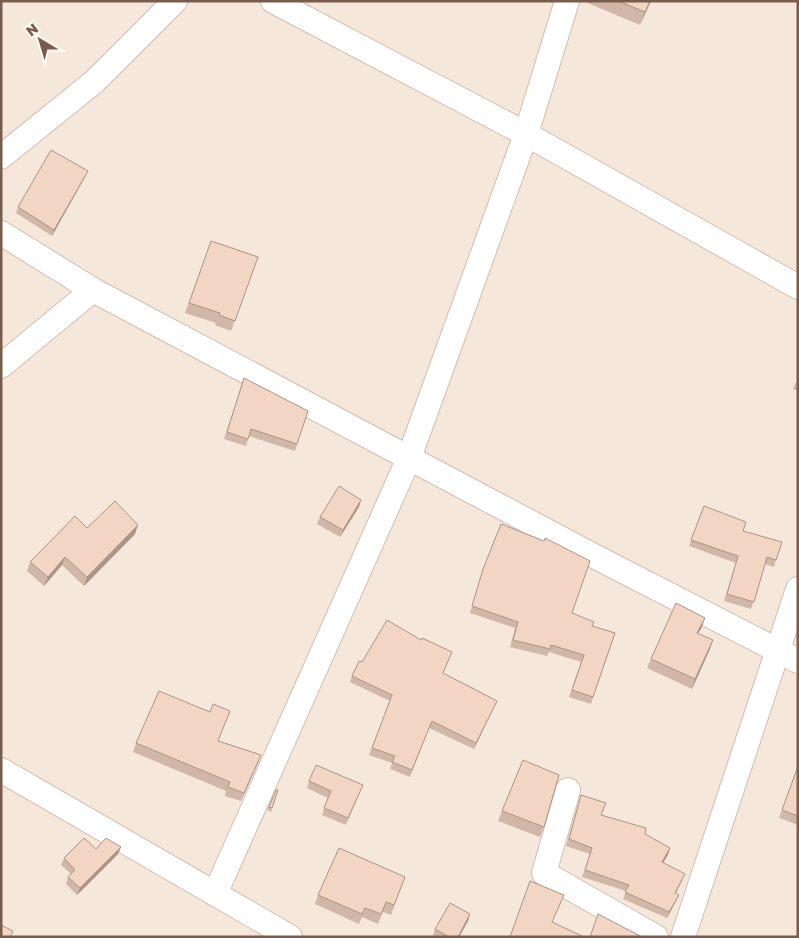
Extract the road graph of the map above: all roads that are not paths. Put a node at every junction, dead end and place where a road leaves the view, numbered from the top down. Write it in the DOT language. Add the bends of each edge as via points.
graph roads {
  1 [pos="174,1"];
  2 [pos="272,1"];
  3 [pos="567,1"];
  4 [pos="526,134"];
  5 [pos="1,157"];
  6 [pos="1,233"];
  7 [pos="798,287"];
  8 [pos="93,290"];
  9 [pos="1,366"];
  10 [pos="409,458"];
  11 [pos="798,589"];
  12 [pos="777,649"];
  13 [pos="798,660"];
  14 [pos="1,770"];
  15 [pos="568,790"];
  16 [pos="215,894"];
  17 [pos="290,937"];
  18 [pos="656,937"];
  19 [pos="683,937"];
  1 -- 5 [label="street" via="95,82"];
  2 -- 4 [label="street"];
  3 -- 4 [label="street"];
  4 -- 7 [label="street"];
  4 -- 10 [label="street"];
  6 -- 8 [label="street"];
  8 -- 9 [label="street"];
  8 -- 10 [label="street"];
  10 -- 12 [label="street"];
  10 -- 16 [label="street"];
  11 -- 12 [label="street"];
  12 -- 13 [label="street"];
  12 -- 19 [label="street"];
  14 -- 16 [label="street"];
  15 -- 18 [label="street" via="544,873"];
  16 -- 17 [label="street"];
}
